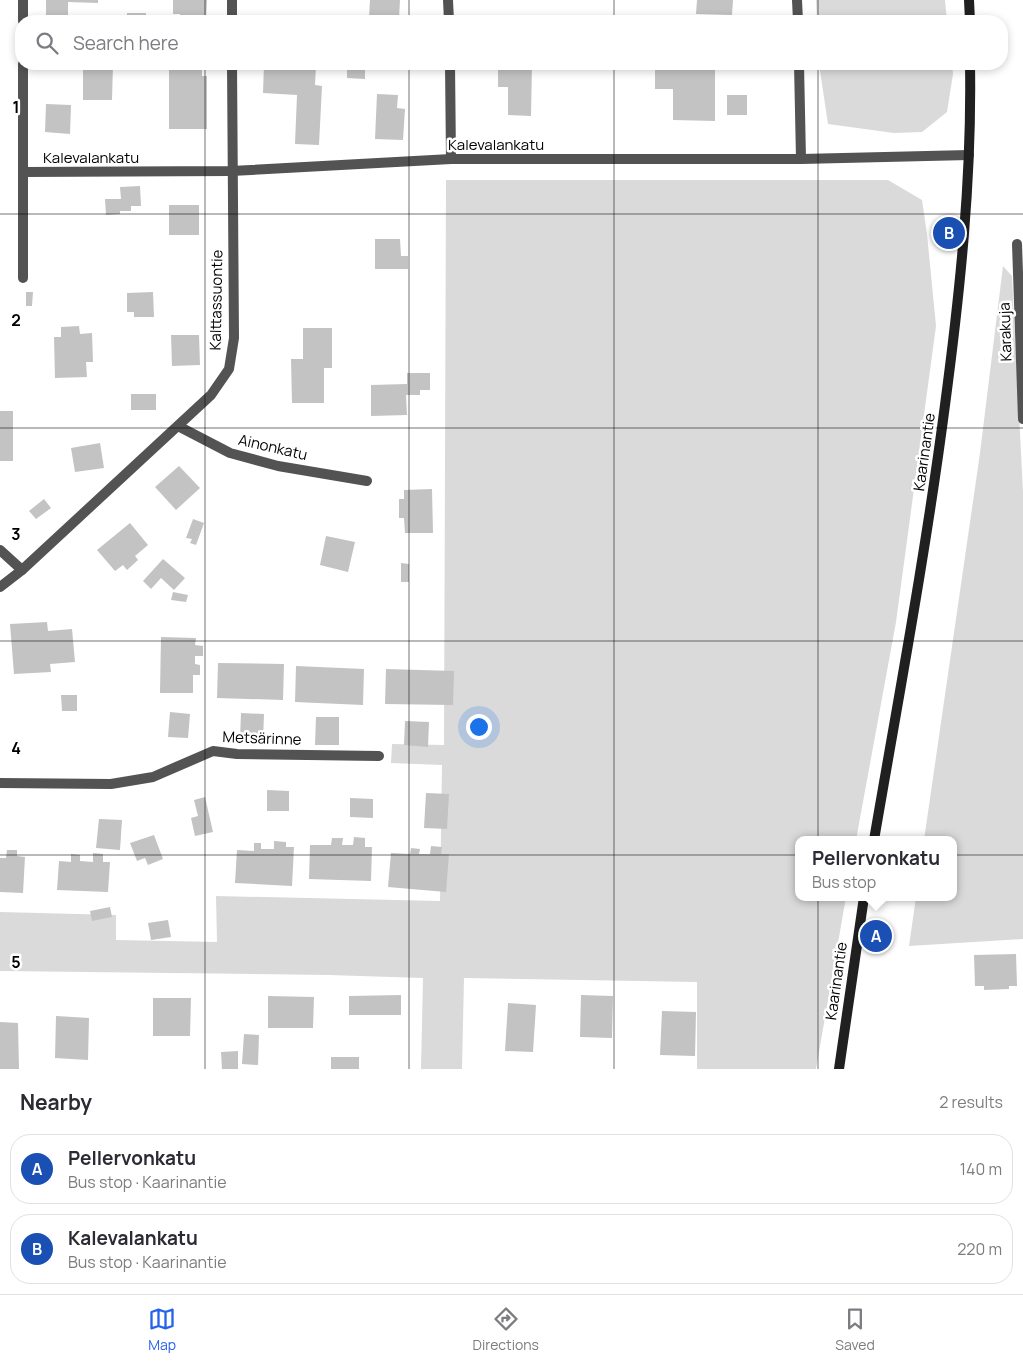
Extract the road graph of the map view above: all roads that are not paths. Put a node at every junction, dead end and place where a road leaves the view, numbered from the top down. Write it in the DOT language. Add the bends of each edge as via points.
graph roads {
  1 [pos="23,0"];
  2 [pos="232,0"];
  3 [pos="448,0"];
  4 [pos="797,0"];
  5 [pos="970,0"];
  6 [pos="23,15"];
  7 [pos="232,15"];
  8 [pos="449,15"];
  9 [pos="798,15"];
  10 [pos="970,15"];
  11 [pos="23,70"];
  12 [pos="232,70"];
  13 [pos="450,70"];
  14 [pos="799,70"];
  15 [pos="970,70"];
  16 [pos="969,155"];
  17 [pos="452,159"];
  18 [pos="801,159"];
  19 [pos="23,172"];
  20 [pos="231,172"];
  21 [pos="1017,244"];
  22 [pos="23,278"];
  23 [pos="1023,419"];
  24 [pos="178,426"];
  25 [pos="367,481"];
  26 [pos="0,550"];
  27 [pos="22,570"];
  28 [pos="0,587"];
  29 [pos="379,756"];
  30 [pos="0,783"];
  31 [pos="875,836"];
  32 [pos="863,901"];
  33 [pos="839,1069"];
  1 -- 6 [label="street"];
  2 -- 7 [label="street"];
  3 -- 8 [label="street"];
  4 -- 9 [label="street"];
  5 -- 10 [label="main road"];
  11 -- 19 [label="street"];
  12 -- 20 [label="street, Kalttassuontie"];
  13 -- 17 [label="street"];
  14 -- 18 [label="street"];
  15 -- 16 [label="main road, Kaarinantie"];
  16 -- 18 [label="street, Kalevalankatu"];
  16 -- 31 [label="main road, Kaarinantie" via="958,310 930,520"];
  17 -- 18 [label="street, Kalevalankatu"];
  17 -- 20 [label="street, Kalevalankatu"];
  19 -- 20 [label="street, Kalevalankatu"];
  19 -- 22 [label="street"];
  20 -- 24 [label="street, Kalttassuontie" via="234,338 229,369 211,395"];
  21 -- 23 [label="street, Karakuja"];
  24 -- 25 [label="street, Ainonkatu" via="230,453 278,466"];
  24 -- 27 [label="street, Kalttassuontie"];
  26 -- 27 [label="street"];
  27 -- 28 [label="street, Kalttassuontie"];
  29 -- 30 [label="street, Metsärinne" via="213,751 153,778 111,784"];
  32 -- 33 [label="main road, Kaarinantie"];
}
